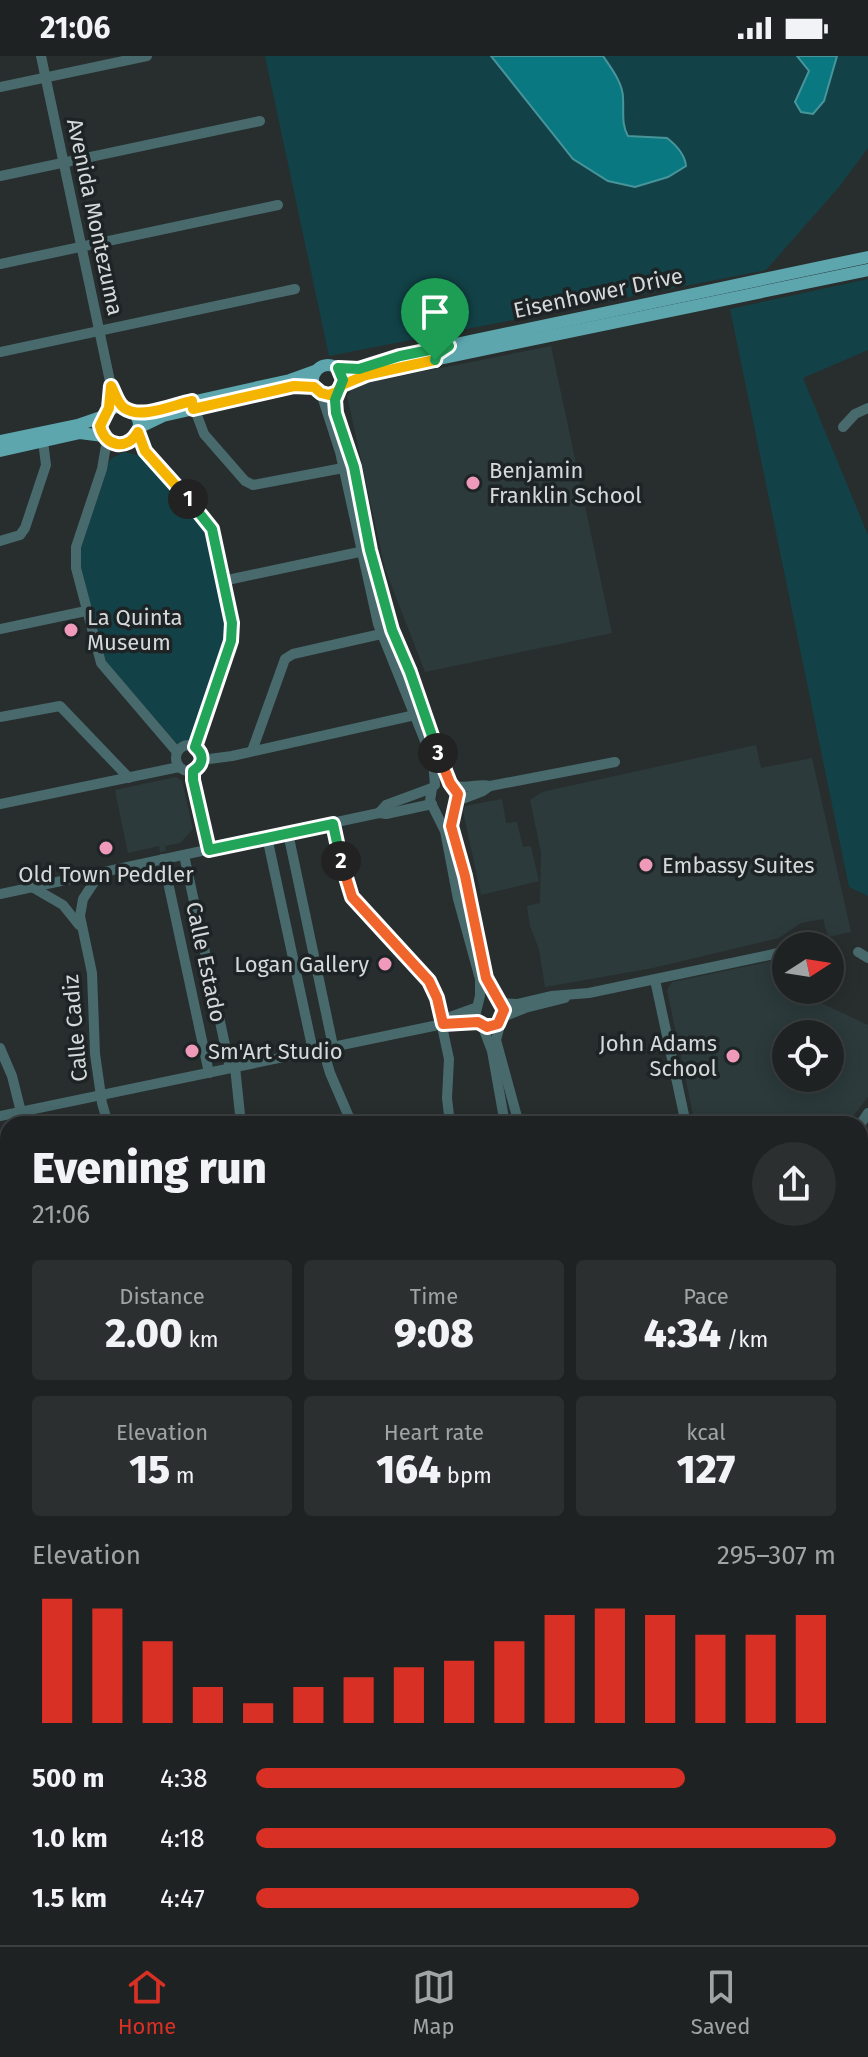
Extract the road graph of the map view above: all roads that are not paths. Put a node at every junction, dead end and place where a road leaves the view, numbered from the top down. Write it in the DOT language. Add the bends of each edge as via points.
graph roads {
  1 [pos="41,56"];
  2 [pos="147,56"];
  3 [pos="45,78"];
  4 [pos="0,87"];
  5 [pos="260,121"];
  6 [pos="63,163"];
  7 [pos="0,176"];
  8 [pos="278,205"];
  9 [pos="81,246"];
  10 [pos="868,257"];
  11 [pos="0,264"];
  12 [pos="868,270"];
  13 [pos="775,282"];
  14 [pos="295,289"];
  15 [pos="737,290"];
  16 [pos="654,301"];
  17 [pos="610,323"];
  18 [pos="99,331"];
  19 [pos="449,346"];
  20 [pos="0,352"];
  21 [pos="435,360"];
  22 [pos="338,368"];
  23 [pos="315,371"];
  24 [pos="111,386"];
  25 [pos="340,388"];
  26 [pos="317,390"];
  27 [pos="193,405"];
  28 [pos="868,408"];
  29 [pos="127,410"];
  30 [pos="106,414"];
  31 [pos="843,427"];
  32 [pos="138,430"];
  33 [pos="105,438"];
  34 [pos="0,441"];
  35 [pos="43,441"];
  36 [pos="0,451"];
  37 [pos="343,468"];
  38 [pos="0,541"];
  39 [pos="365,551"];
  40 [pos="223,581"];
  41 [pos="86,611"];
  42 [pos="0,629"];
  43 [pos="381,634"];
  44 [pos="415,715"];
  45 [pos="0,717"];
  46 [pos="195,747"];
  47 [pos="252,751"];
  48 [pos="177,752"];
  49 [pos="202,760"];
  50 [pos="615,762"];
  51 [pos="179,767"];
  52 [pos="193,771"];
  53 [pos="129,778"];
  54 [pos="451,784"];
  55 [pos="490,786"];
  56 [pos="433,787"];
  57 [pos="456,802"];
  58 [pos="0,804"];
  59 [pos="433,806"];
  60 [pos="379,813"];
  61 [pos="333,824"];
  62 [pos="288,833"];
  63 [pos="267,837"];
  64 [pos="209,850"];
  65 [pos="184,855"];
  66 [pos="163,859"];
  67 [pos="100,873"];
  68 [pos="32,887"];
  69 [pos="0,894"];
  70 [pos="81,929"];
  71 [pos="772,954"];
  72 [pos="655,980"];
  73 [pos="574,994"];
  74 [pos="499,1002"];
  75 [pos="476,1006"];
  76 [pos="502,1019"];
  77 [pos="480,1023"];
  78 [pos="443,1024"];
  79 [pos="0,1048"];
  80 [pos="323,1049"];
  81 [pos="232,1068"];
  82 [pos="209,1073"];
  83 [pos="101,1096"];
  84 [pos="21,1112"];
  85 [pos="0,1116"];
  86 [pos="106,1116"];
  87 [pos="240,1116"];
  88 [pos="349,1116"];
  89 [pos="449,1116"];
  90 [pos="504,1116"];
  91 [pos="517,1116"];
  92 [pos="684,1116"];
  1 -- 3 [label="street, Avenida Montezuma"];
  2 -- 3 [label="street"];
  3 -- 4 [label="street"];
  3 -- 6 [label="street, Avenida Montezuma"];
  5 -- 6 [label="street"];
  6 -- 7 [label="street"];
  6 -- 9 [label="street, Avenida Montezuma"];
  8 -- 9 [label="street"];
  9 -- 11 [label="street"];
  9 -- 18 [label="street, Avenida Montezuma"];
  10 -- 13 [label="main road, Eisenhower Drive"];
  12 -- 13 [label="main road, Eisenhower Drive"];
  13 -- 15 [label="main road, Eisenhower Drive"];
  14 -- 18 [label="street"];
  15 -- 16 [label="main road, Eisenhower Drive"];
  15 -- 17 [label="main road, Eisenhower Drive"];
  16 -- 17 [label="main road" via="644,309 613,316"];
  16 -- 19 [label="main road, Eisenhower Drive"];
  17 -- 21 [label="main road, Eisenhower Drive"];
  18 -- 20 [label="street"];
  18 -- 24 [label="street, Avenida Montezuma"];
  19 -- 21 [label="main road"];
  19 -- 22 [label="main road, Eisenhower Drive" via="359,369"];
  21 -- 25 [label="main road, Eisenhower Drive" via="376,372"];
  22 -- 23 [label="main road, Eisenhower Drive" via="326,364"];
  22 -- 25 [label="main road" via="343,376"];
  23 -- 26 [label="main road"];
  23 -- 27 [label="main road, Eisenhower Drive"];
  24 -- 29 [label="street, Avenida Montezuma"];
  24 -- 30 [label="street, Avenida Montezuma"];
  25 -- 26 [label="main road, Eisenhower Drive" via="329,395"];
  25 -- 39 [label="street" via="336,413 354,467"];
  26 -- 27 [label="main road, Eisenhower Drive" via="294,386"];
  26 -- 37 [label="street"];
  27 -- 29 [label="main road, Eisenhower Drive"];
  27 -- 32 [label="main road, Eisenhower Drive"];
  27 -- 37 [label="street" via="204,434 253,485"];
  28 -- 31 [label="street"];
  29 -- 30 [label="main road, Eisenhower Drive"];
  29 -- 32 [label="main road"];
  30 -- 33 [label="main road" via="100,426"];
  30 -- 34 [label="main road, Eisenhower Drive"];
  32 -- 33 [label="main road, Eisenhower Drive" via="127,444"];
  32 -- 40 [label="street" via="145,451 212,529"];
  33 -- 35 [label="main road, Eisenhower Drive" via="80,433"];
  33 -- 41 [label="street" via="102,469 76,547"];
  35 -- 36 [label="main road, Eisenhower Drive"];
  35 -- 38 [label="street" via="46,465 25,528"];
  37 -- 39 [label="street"];
  39 -- 40 [label="street"];
  39 -- 43 [label="street"];
  39 -- 54 [label="street"];
  40 -- 46 [label="street" via="231,641"];
  41 -- 42 [label="street"];
  41 -- 48 [label="street" via="101,663"];
  43 -- 44 [label="street"];
  43 -- 47 [label="street" via="285,659"];
  44 -- 47 [label="street"];
  44 -- 56 [label="street" via="433,761"];
  45 -- 53 [label="street" via="60,706"];
  46 -- 48 [label="street"];
  46 -- 49 [label="street"];
  47 -- 49 [label="street"];
  48 -- 51 [label="street"];
  49 -- 52 [label="street"];
  50 -- 55 [label="street"];
  51 -- 52 [label="street"];
  51 -- 53 [label="street"];
  52 -- 64 [label="street"];
  53 -- 58 [label="street"];
  54 -- 55 [label="street"];
  54 -- 56 [label="street"];
  54 -- 57 [label="street" via="458,794"];
  55 -- 57 [label="street"];
  56 -- 59 [label="street"];
  56 -- 60 [label="street" via="386,805"];
  57 -- 59 [label="street" via="448,810"];
  57 -- 74 [label="street" via="451,826 486,978"];
  59 -- 60 [label="street"];
  59 -- 75 [label="street" via="445,831 480,979"];
  60 -- 61 [label="street"];
  61 -- 62 [label="street"];
  61 -- 78 [label="street" via="347,890 429,981"];
  62 -- 63 [label="street"];
  62 -- 80 [label="street"];
  63 -- 64 [label="street"];
  63 -- 80 [label="street"];
  64 -- 65 [label="street"];
  65 -- 66 [label="street"];
  65 -- 81 [label="street, Calle Estado"];
  66 -- 67 [label="street"];
  66 -- 82 [label="street, Calle Estado"];
  67 -- 68 [label="street"];
  67 -- 70 [label="street, Calle Cadiz" via="81,906"];
  68 -- 69 [label="street"];
  68 -- 70 [label="street" via="63,905"];
  70 -- 83 [label="street, Calle Cadiz" via="94,989"];
  71 -- 72 [label="street"];
  72 -- 73 [label="street"];
  72 -- 92 [label="street"];
  73 -- 74 [label="street"];
  73 -- 76 [label="street"];
  74 -- 75 [label="street" via="487,998"];
  74 -- 76 [label="street"];
  75 -- 77 [label="street"];
  75 -- 78 [label="street"];
  76 -- 77 [label="street" via="491,1027"];
  76 -- 91 [label="street" via="496,1040"];
  77 -- 78 [label="street"];
  77 -- 90 [label="street" via="492,1051"];
  78 -- 80 [label="street"];
  78 -- 89 [label="street"];
  79 -- 84 [label="street"];
  80 -- 81 [label="street"];
  80 -- 88 [label="street"];
  81 -- 82 [label="street"];
  81 -- 87 [label="street, Calle Estado"];
  82 -- 83 [label="street"];
  83 -- 84 [label="street"];
  83 -- 86 [label="street, Calle Cadiz"];
  84 -- 85 [label="street"];
}
